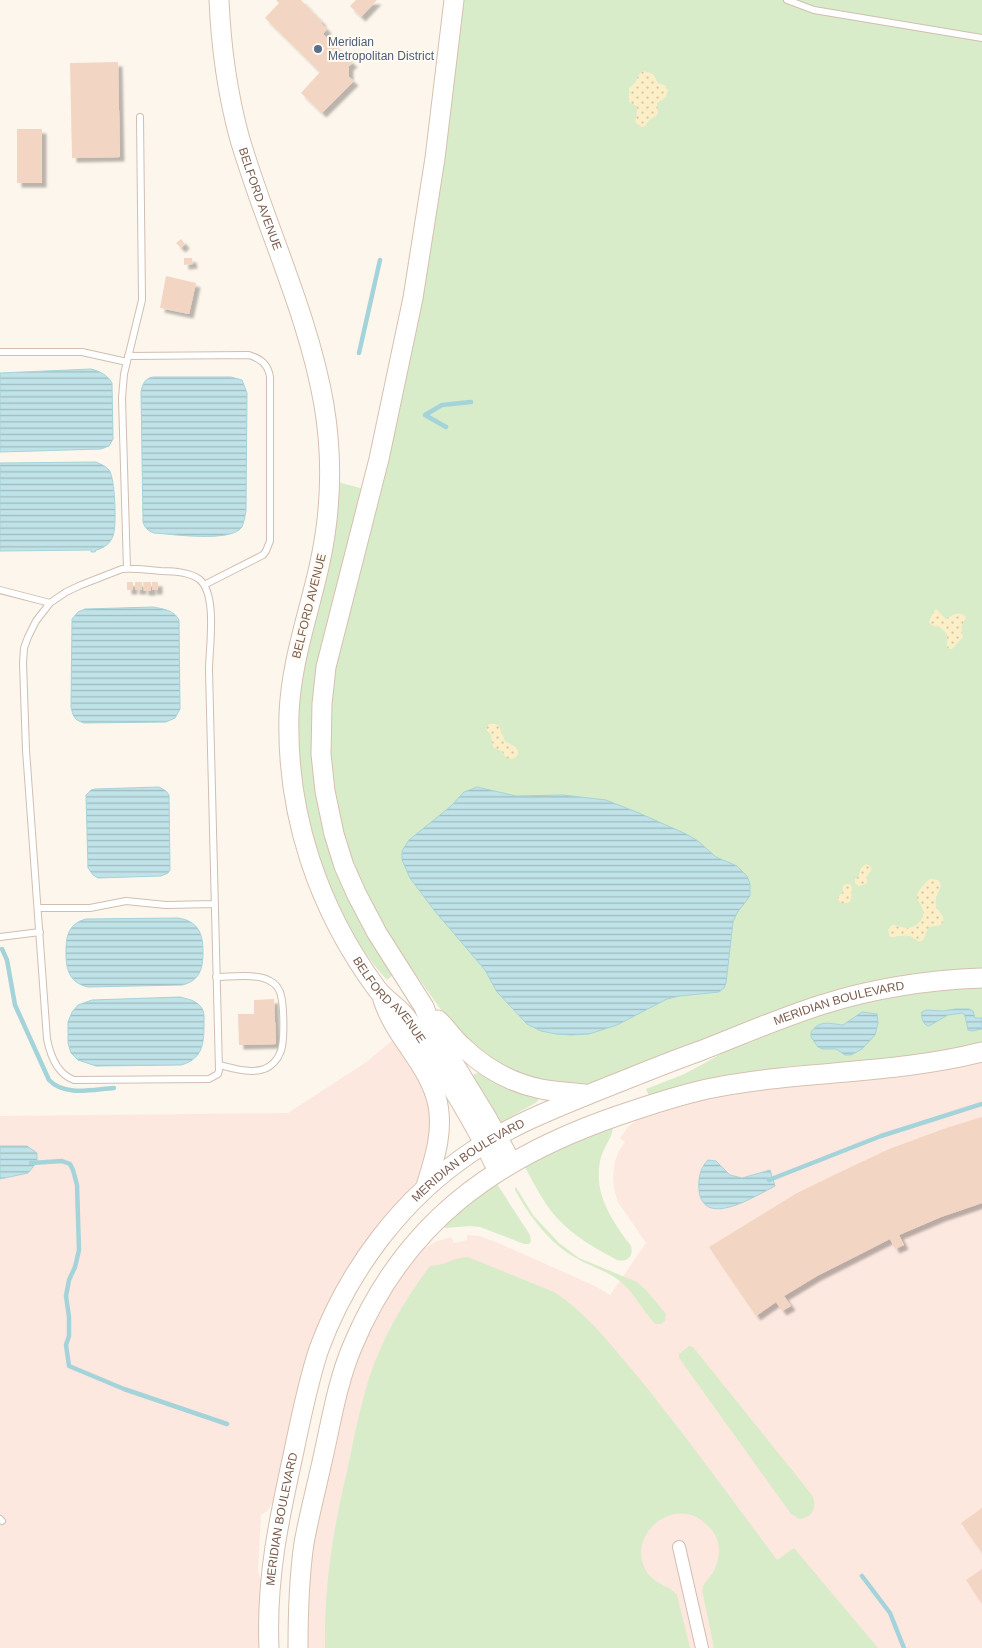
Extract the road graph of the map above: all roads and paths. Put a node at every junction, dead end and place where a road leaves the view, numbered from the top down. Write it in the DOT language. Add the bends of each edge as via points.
graph roads {
  1 [pos="219,0"];
  2 [pos="454,0"];
  3 [pos="786,0"];
  4 [pos="982,38"];
  5 [pos="140,117"];
  6 [pos="0,352"];
  7 [pos="128,359"];
  8 [pos="127,569"];
  9 [pos="204,585"];
  10 [pos="0,590"];
  11 [pos="50,603"];
  12 [pos="214,904"];
  13 [pos="39,908"];
  14 [pos="40,932"];
  15 [pos="0,937"];
  16 [pos="216,977"];
  17 [pos="982,978"];
  18 [pos="378,990"];
  19 [pos="424,1007"];
  20 [pos="982,1052"];
  21 [pos="219,1065"];
  22 [pos="588,1094"];
  23 [pos="491,1140"];
  24 [pos="504,1167"];
  25 [pos="425,1189"];
  26 [pos="679,1547"];
  27 [pos="269,1648"];
  28 [pos="298,1648"];
  29 [pos="702,1648"];
  1 -- 18 [label="main road, BELFORD AVENUE" via="224,64 236,122 306,334 320,383 328,438 330,483 326,525 291,694 290,748 295,798 306,851 327,905"];
  2 -- 19 [label="main road, BELFORD AVENUE" via="435,158 411,305 366,516 328,660 321,720 325,791 341,857 372,925"];
  3 -- 4 [label="lane" via="814,10"];
  5 -- 7 [label="lane" via="142,300"];
  6 -- 7 [label="lane" via="82,352"];
  7 -- 8 [label="lane" via="122,398"];
  7 -- 9 [label="lane" via="246,355 260,359 268,370 270,541 263,555"];
  8 -- 9 [label="lane" via="183,573"];
  8 -- 11 [label="lane" via="81,585"];
  9 -- 12 [label="lane" via="211,605 209,670"];
  10 -- 11 [label="lane"];
  11 -- 13 [label="lane" via="28,637 23,663 27,768"];
  12 -- 13 [label="lane" via="166,905 126,901 90,908"];
  12 -- 16 [label="lane"];
  13 -- 14 [label="lane"];
  14 -- 15 [label="lane"];
  14 -- 21 [label="lane" via="47,1039 51,1054 64,1075 78,1080 205,1079 218,1074"];
  16 -- 21 [label="lane"];
  16 -- 21 [label="lane" via="258,977 274,984 280,994 284,1042 278,1058 266,1069 247,1071"];
  17 -- 22 [label="main road, MERIDIAN BOULEVARD" via="913,984 833,1002 783,1018"];
  18 -- 23 [label="main road, BELFORD AVENUE" via="407,1018"];
  18 -- 25 [label="main road" via="437,1101 437,1148"];
  19 -- 22 [label="main road" via="465,1050 500,1074 543,1090"];
  19 -- 23 [label="main road, BELFORD AVENUE"];
  20 -- 24 [label="main road, MERIDIAN BOULEVARD" via="919,1065 778,1077 698,1091 579,1129"];
  22 -- 23 [label="main road, MERIDIAN BOULEVARD" via="538,1114"];
  23 -- 24 [label="main road, BELFORD AVENUE"];
  23 -- 25 [label="main road, MERIDIAN BOULEVARD"];
  24 -- 28 [label="main road, MERIDIAN BOULEVARD" via="453,1204 416,1242 376,1298 352,1346 332,1414 306,1535 299,1594"];
  25 -- 27 [label="main road, MERIDIAN BOULEVARD" via="404,1209 362,1263 318,1352 275,1542"];
  26 -- 29 [label="street"];
}
